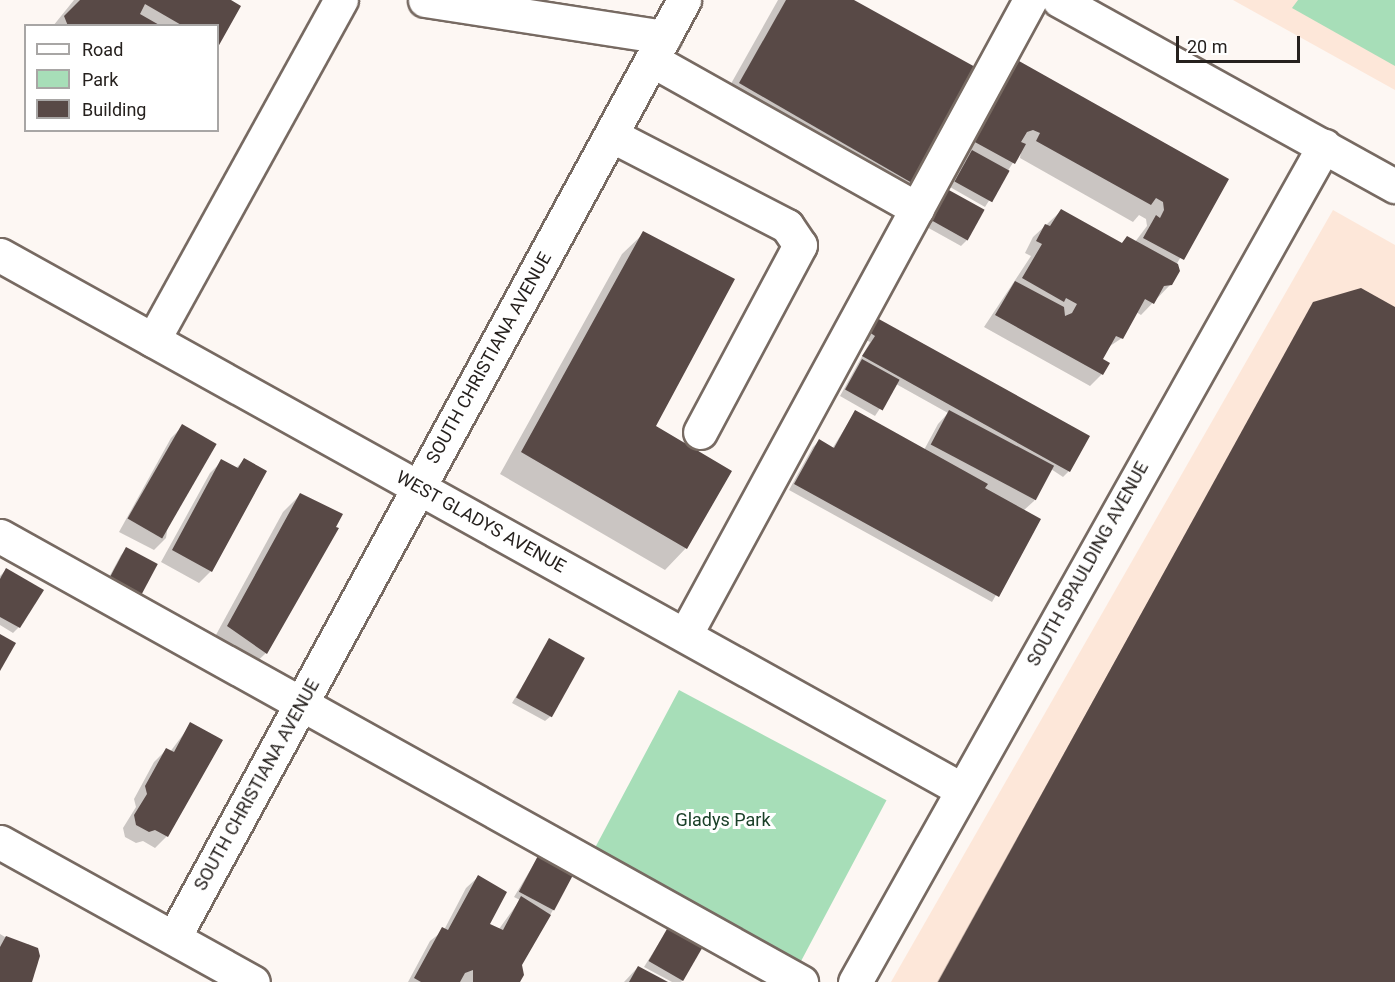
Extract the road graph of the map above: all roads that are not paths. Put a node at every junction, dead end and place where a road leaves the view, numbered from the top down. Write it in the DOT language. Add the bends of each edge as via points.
graph roads {
  1 [pos="341,0"];
  2 [pos="425,0"];
  3 [pos="684,0"];
  4 [pos="1030,0"];
  5 [pos="1059,0"];
  6 [pos="658,49"];
  7 [pos="611,135"];
  8 [pos="1324,147"];
  9 [pos="1395,186"];
  10 [pos="917,209"];
  11 [pos="0,255"];
  12 [pos="153,340"];
  13 [pos="700,432"];
  14 [pos="419,488"];
  15 [pos="0,536"];
  16 [pos="685,635"];
  17 [pos="301,703"];
  18 [pos="961,789"];
  19 [pos="0,842"];
  20 [pos="174,937"];
  21 [pos="253,982"];
  22 [pos="801,982"];
  23 [pos="855,982"];
  1 -- 12 [label="street"];
  2 -- 6 [label="street"];
  3 -- 6 [label="street, SOUTH CHRISTIANA AVENUE"];
  4 -- 10 [label="street"];
  5 -- 8 [label="street"];
  6 -- 7 [label="street, SOUTH CHRISTIANA AVENUE"];
  6 -- 10 [label="street"];
  7 -- 13 [label="street" via="787,226 800,245"];
  7 -- 14 [label="street, SOUTH CHRISTIANA AVENUE"];
  8 -- 9 [label="street"];
  8 -- 18 [label="street, SOUTH SPAULDING AVENUE"];
  10 -- 16 [label="street"];
  11 -- 12 [label="street, WEST GLADYS AVENUE"];
  12 -- 14 [label="street, WEST GLADYS AVENUE"];
  14 -- 16 [label="street, WEST GLADYS AVENUE"];
  14 -- 17 [label="street, SOUTH CHRISTIANA AVENUE"];
  15 -- 17 [label="street"];
  16 -- 18 [label="street, WEST GLADYS AVENUE"];
  17 -- 20 [label="street, SOUTH CHRISTIANA AVENUE"];
  17 -- 22 [label="street"];
  18 -- 23 [label="street, SOUTH SPAULDING AVENUE"];
  19 -- 20 [label="street"];
  20 -- 21 [label="street"];
}
